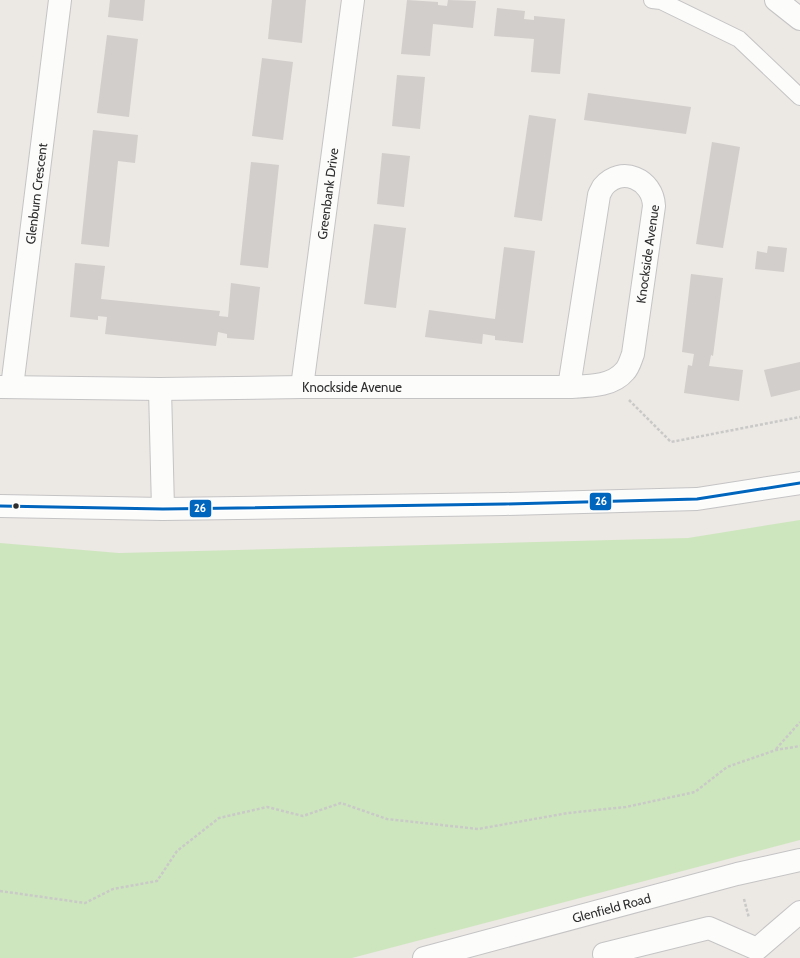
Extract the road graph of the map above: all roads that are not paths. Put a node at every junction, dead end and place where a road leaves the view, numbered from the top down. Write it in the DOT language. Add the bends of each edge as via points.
graph roads {
  1 [pos="60,0"];
  2 [pos="353,0"];
  3 [pos="652,0"];
  4 [pos="776,0"];
  5 [pos="800,19"];
  6 [pos="800,97"];
  7 [pos="302,387"];
  8 [pos="568,387"];
  9 [pos="6,388"];
  10 [pos="160,389"];
  11 [pos="800,483"];
  12 [pos="0,506"];
  13 [pos="163,508"];
  14 [pos="800,860"];
  15 [pos="800,912"];
  16 [pos="604,954"];
  17 [pos="757,954"];
  18 [pos="424,958"];
  1 -- 9 [label="street, Glenburn Crescent"];
  2 -- 7 [label="street, Greenbank Drive"];
  3 -- 6 [label="lane" via="660,1 739,39"];
  4 -- 5 [label="street"];
  7 -- 8 [label="street, Knockside Avenue"];
  7 -- 10 [label="street, Knockside Avenue"];
  8 -- 8 [label="street, Knockside Avenue" via="610,382 626,371 633,354 654,206 654,198 641,180 622,176 604,186 599,195"];
  9 -- 10 [label="street, Knockside Avenue"];
  10 -- 13 [label="street"];
  11 -- 13 [label="street" via="697,499"];
  12 -- 13 [label="street"];
  14 -- 18 [label="street, Glenfield Road" via="737,874"];
  15 -- 17 [label="street"];
  16 -- 17 [label="street" via="709,928"];
}
